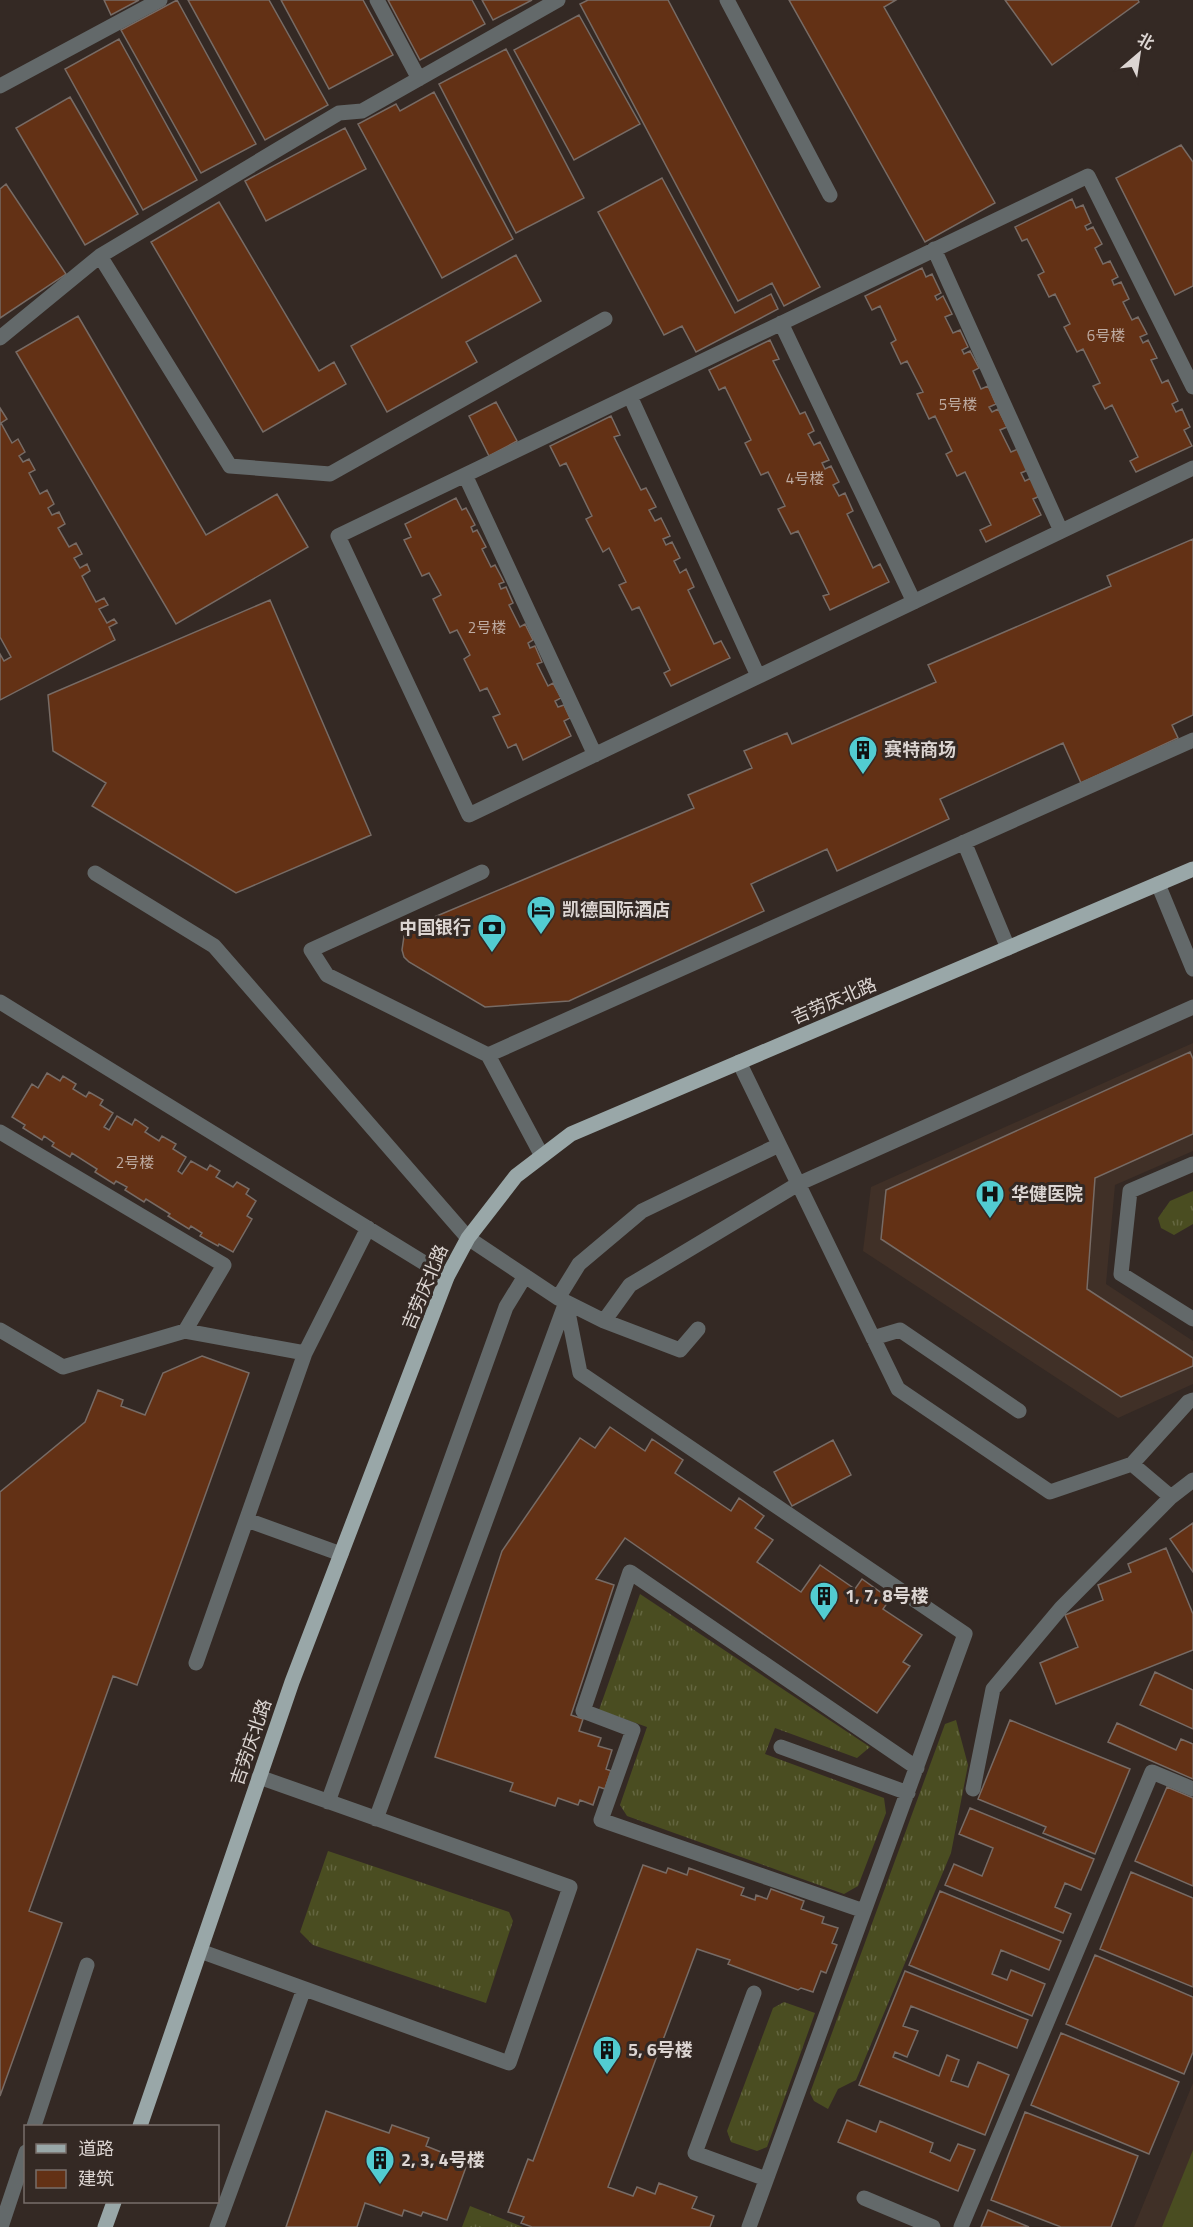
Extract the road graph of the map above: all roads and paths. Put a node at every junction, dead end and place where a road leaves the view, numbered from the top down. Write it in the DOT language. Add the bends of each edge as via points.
graph roads {
  1 [pos="160,0"];
  2 [pos="377,0"];
  3 [pos="558,0"];
  4 [pos="727,0"];
  5 [pos="418,79"];
  6 [pos="0,86"];
  7 [pos="830,195"];
  8 [pos="934,249"];
  9 [pos="100,256"];
  10 [pos="605,319"];
  11 [pos="781,323"];
  12 [pos="0,338"];
  13 [pos="1193,387"];
  14 [pos="630,396"];
  15 [pos="1193,468"];
  16 [pos="465,475"];
  17 [pos="1061,531"];
  18 [pos="914,602"];
  19 [pos="758,676"];
  20 [pos="1193,740"];
  21 [pos="595,754"];
  22 [pos="964,842"];
  23 [pos="1193,869"];
  24 [pos="482,872"];
  25 [pos="95,873"];
  26 [pos="1158,884"];
  27 [pos="1008,948"];
  28 [pos="1193,969"];
  29 [pos="0,1002"];
  30 [pos="1193,1007"];
  31 [pos="488,1055"];
  32 [pos="739,1062"];
  33 [pos="0,1132"];
  34 [pos="779,1145"];
  35 [pos="542,1156"];
  36 [pos="1193,1164"];
  37 [pos="798,1184"];
  38 [pos="368,1228"];
  39 [pos="468,1238"];
  40 [pos="525,1276"];
  41 [pos="447,1277"];
  42 [pos="562,1300"];
  43 [pos="1193,1319"];
  44 [pos="604,1321"];
  45 [pos="698,1329"];
  46 [pos="0,1330"];
  47 [pos="185,1331"];
  48 [pos="873,1338"];
  49 [pos="305,1353"];
  50 [pos="1193,1400"];
  51 [pos="1019,1411"];
  52 [pos="1132,1464"];
  53 [pos="1193,1480"];
  54 [pos="1171,1497"];
  55 [pos="247,1520"];
  56 [pos="341,1554"];
  57 [pos="196,1663"];
  58 [pos="781,1747"];
  59 [pos="917,1768"];
  60 [pos="259,1777"];
  61 [pos="973,1789"];
  62 [pos="1193,1789"];
  63 [pos="908,1793"];
  64 [pos="328,1802"];
  65 [pos="376,1819"];
  66 [pos="864,1911"];
  67 [pos="200,1950"];
  68 [pos="87,1965"];
  69 [pos="304,1989"];
  70 [pos="754,1993"];
  71 [pos="35,2125"];
  72 [pos="141,2125"];
  73 [pos="24,2158"];
  74 [pos="766,2179"];
  75 [pos="864,2198"];
  76 [pos="114,2203"];
  77 [pos="1,2227"];
  78 [pos="105,2227"];
  79 [pos="217,2227"];
  80 [pos="749,2227"];
  81 [pos="933,2227"];
  82 [pos="961,2227"];
  1 -- 6 [label="lane"];
  2 -- 5 [label="lane"];
  3 -- 5 [label="lane"];
  4 -- 7 [label="lane"];
  5 -- 9 [label="lane" via="362,111 339,113"];
  8 -- 11 [label="lane"];
  8 -- 13 [label="lane" via="1088,176"];
  8 -- 17 [label="lane"];
  9 -- 10 [label="lane" via="230,466 330,474"];
  9 -- 12 [label="lane"];
  11 -- 14 [label="lane"];
  11 -- 18 [label="lane"];
  14 -- 16 [label="lane"];
  14 -- 19 [label="lane"];
  15 -- 17 [label="lane"];
  16 -- 21 [label="lane"];
  16 -- 21 [label="lane" via="338,536 343,547 469,815"];
  17 -- 18 [label="lane"];
  18 -- 19 [label="lane"];
  19 -- 21 [label="lane"];
  20 -- 22 [label="lane"];
  22 -- 27 [label="lane"];
  22 -- 31 [label="lane"];
  23 -- 26 [label="main road, 吉劳庆北路"];
  24 -- 31 [label="lane" via="311,950 327,975"];
  25 -- 39 [label="lane" via="214,946"];
  26 -- 27 [label="main road, 吉劳庆北路"];
  26 -- 28 [label="lane"];
  27 -- 32 [label="main road, 吉劳庆北路"];
  29 -- 38 [label="lane"];
  30 -- 37 [label="lane"];
  31 -- 35 [label="lane"];
  32 -- 34 [label="lane"];
  32 -- 35 [label="main road, 吉劳庆北路" via="571,1134"];
  33 -- 47 [label="lane" via="224,1265"];
  34 -- 37 [label="lane"];
  34 -- 42 [label="lane" via="642,1211 579,1264"];
  35 -- 39 [label="main road, 吉劳庆北路" via="516,1176"];
  36 -- 43 [label="lane" via="1130,1191 1121,1274"];
  37 -- 44 [label="lane" via="630,1285"];
  37 -- 48 [label="lane"];
  38 -- 41 [label="lane"];
  38 -- 49 [label="lane"];
  39 -- 40 [label="lane"];
  39 -- 41 [label="main road, 吉劳庆北路"];
  40 -- 42 [label="lane"];
  40 -- 64 [label="lane" via="506,1307"];
  41 -- 56 [label="main road, 吉劳庆北路"];
  42 -- 44 [label="lane"];
  42 -- 59 [label="lane" via="580,1374 965,1634"];
  42 -- 65 [label="lane"];
  44 -- 45 [label="lane" via="680,1350"];
  46 -- 47 [label="lane" via="63,1367"];
  47 -- 49 [label="lane"];
  48 -- 51 [label="lane" via="900,1330"];
  48 -- 52 [label="lane" via="898,1389 1050,1492"];
  49 -- 55 [label="lane"];
  50 -- 52 [label="lane"];
  52 -- 54 [label="lane"];
  53 -- 54 [label="lane"];
  54 -- 61 [label="lane" via="1061,1608 993,1689"];
  55 -- 56 [label="lane"];
  55 -- 57 [label="lane"];
  56 -- 60 [label="main road, 吉劳庆北路"];
  58 -- 63 [label="lane"];
  59 -- 63 [label="lane"];
  59 -- 66 [label="lane" via="630,1572 583,1711 633,1730 601,1820"];
  60 -- 64 [label="lane"];
  60 -- 67 [label="main road, 吉劳庆北路"];
  62 -- 82 [label="lane" via="1152,1772"];
  63 -- 66 [label="lane"];
  64 -- 65 [label="lane"];
  65 -- 69 [label="lane" via="570,1887 509,2063"];
  66 -- 74 [label="lane"];
  67 -- 69 [label="lane"];
  67 -- 72 [label="main road, 吉劳庆北路"];
  68 -- 71 [label="lane"];
  69 -- 79 [label="lane"];
  70 -- 74 [label="lane" via="695,2153"];
  73 -- 77 [label="lane"];
  74 -- 80 [label="lane"];
  75 -- 81 [label="lane"];
  76 -- 78 [label="main road"];
}
